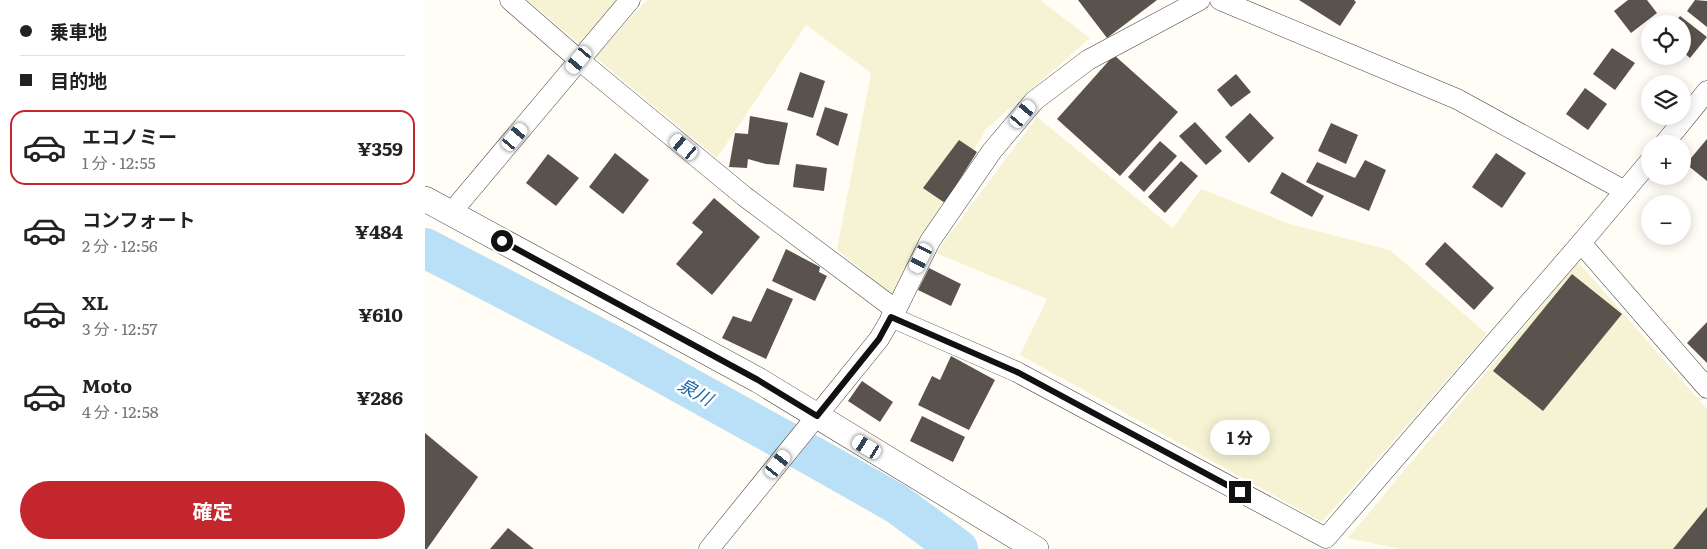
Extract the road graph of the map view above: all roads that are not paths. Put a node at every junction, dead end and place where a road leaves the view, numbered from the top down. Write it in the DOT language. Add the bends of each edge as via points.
graph roads {
  1 [pos="510,0"];
  2 [pos="630,0"];
  3 [pos="1200,0"];
  4 [pos="1220,0"];
  5 [pos="579,60"];
  6 [pos="1707,91"];
  7 [pos="1671,135"];
  8 [pos="1641,171"];
  9 [pos="1625,191"];
  10 [pos="425,200"];
  11 [pos="451,214"];
  12 [pos="1581,243"];
  13 [pos="893,314"];
  14 [pos="1707,388"];
  15 [pos="816,417"];
  16 [pos="709,549"];
  17 [pos="1036,549"];
  1 -- 5 [label="street"];
  2 -- 5 [label="street"];
  3 -- 13 [label="street" via="1088,60 1034,101 992,151 930,240"];
  4 -- 9 [label="street" via="1457,99"];
  5 -- 11 [label="street"];
  5 -- 13 [label="street"];
  6 -- 7 [label="street"];
  8 -- 9 [label="street"];
  9 -- 12 [label="street"];
  10 -- 11 [label="street"];
  11 -- 15 [label="street" via="758,380"];
  12 -- 13 [label="street" via="1326,538 1017,372"];
  12 -- 14 [label="street"];
  13 -- 15 [label="street" via="879,339"];
  15 -- 16 [label="street"];
  15 -- 17 [label="street"];
}
